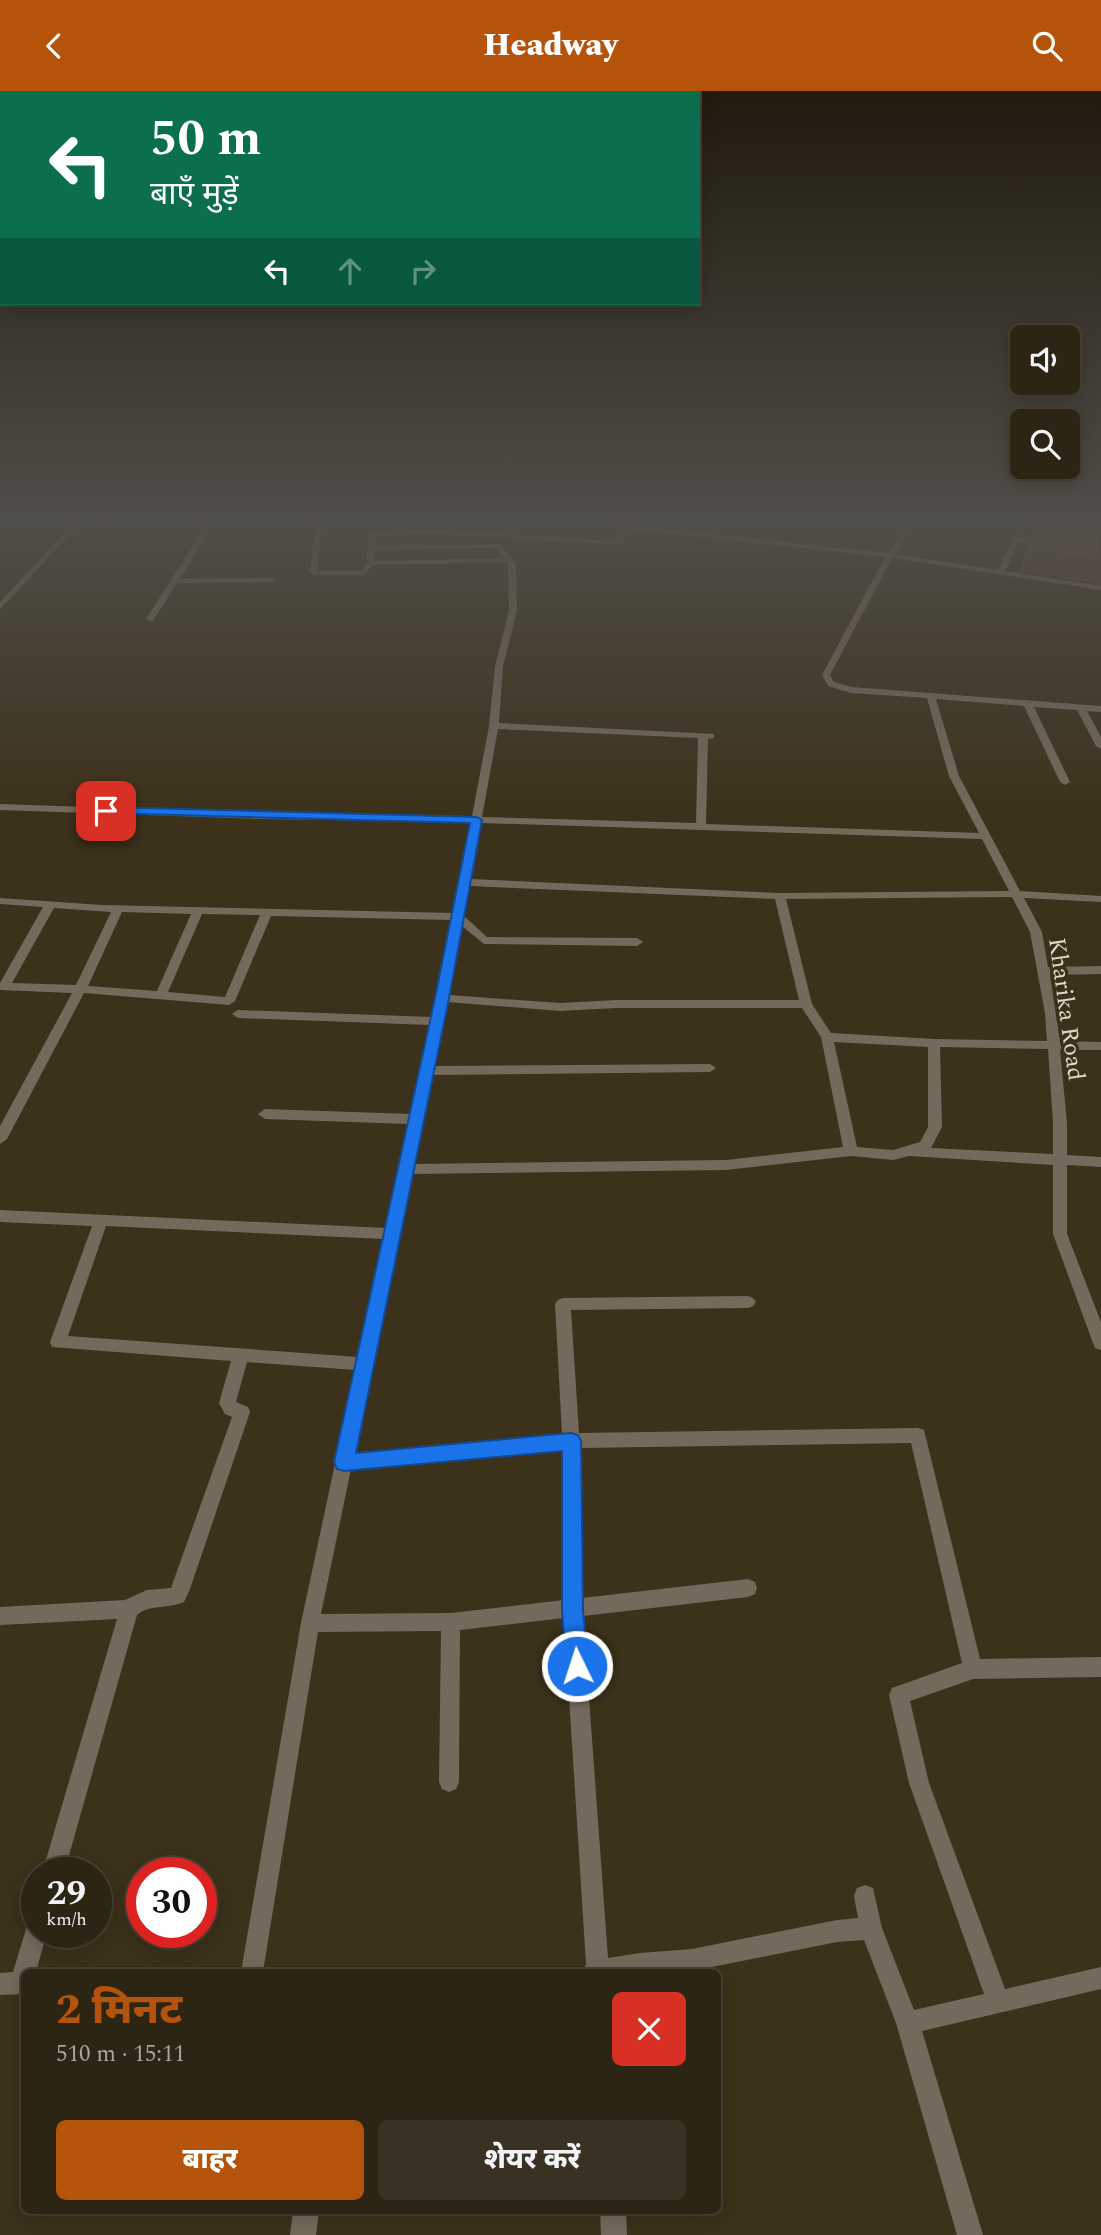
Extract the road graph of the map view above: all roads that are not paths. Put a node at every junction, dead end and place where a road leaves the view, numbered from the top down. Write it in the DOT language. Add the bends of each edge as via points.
graph roads {
  1 [pos="152,616"];
  2 [pos="512,616"];
  3 [pos="857,616"];
  4 [pos="150,619"];
  5 [pos="932,697"];
  6 [pos="1028,704"];
  7 [pos="1081,708"];
  8 [pos="1101,709"];
  9 [pos="494,726"];
  10 [pos="1101,746"];
  11 [pos="1065,782"];
  12 [pos="0,807"];
  13 [pos="477,820"];
  14 [pos="701,828"];
  15 [pos="986,836"];
  16 [pos="464,882"];
  17 [pos="1016,894"];
  18 [pos="780,896"];
  19 [pos="1101,899"];
  20 [pos="0,901"];
  21 [pos="50,905"];
  22 [pos="118,908"];
  23 [pos="198,911"];
  24 [pos="267,912"];
  25 [pos="458,917"];
  26 [pos="637,942"];
  27 [pos="1101,970"];
  28 [pos="1043,971"];
  29 [pos="2,987"];
  30 [pos="80,989"];
  31 [pos="161,996"];
  32 [pos="442,998"];
  33 [pos="806,1004"];
  34 [pos="238,1014"];
  35 [pos="437,1021"];
  36 [pos="827,1037"];
  37 [pos="934,1042"];
  38 [pos="1053,1045"];
  39 [pos="1101,1046"];
  40 [pos="710,1068"];
  41 [pos="426,1071"];
  42 [pos="265,1114"];
  43 [pos="416,1119"];
  44 [pos="0,1139"];
  45 [pos="851,1151"];
  46 [pos="909,1151"];
  47 [pos="1060,1161"];
  48 [pos="1101,1162"];
  49 [pos="406,1169"];
  50 [pos="1,1219"];
  51 [pos="101,1221"];
  52 [pos="392,1234"];
  53 [pos="748,1302"];
  54 [pos="1101,1343"];
  55 [pos="241,1355"];
  56 [pos="364,1364"];
  57 [pos="571,1441"];
  58 [pos="344,1462"];
  59 [pos="748,1588"];
  60 [pos="129,1609"];
  61 [pos="573,1610"];
  62 [pos="0,1616"];
  63 [pos="451,1622"];
  64 [pos="310,1623"];
  65 [pos="1101,1667"];
  66 [pos="973,1669"];
  67 [pos="449,1782"];
  68 [pos="58,1857"];
  69 [pos="865,1896"];
  70 [pos="871,1928"];
  71 [pos="29,1948"];
  72 [pos="252,1969"];
  73 [pos="597,1969"];
  74 [pos="613,1969"];
  75 [pos="1101,1978"];
  76 [pos="15,1984"];
  77 [pos="998,2002"];
  78 [pos="908,2023"];
  79 [pos="306,2214"];
  80 [pos="613,2214"];
  81 [pos="303,2235"];
  82 [pos="614,2235"];
  83 [pos="970,2235"];
  1 -- 4 [label="street"];
  2 -- 9 [label="street" via="499,666"];
  3 -- 5 [label="street" via="826,675 831,684"];
  5 -- 6 [label="street"];
  5 -- 15 [label="street, Kharika Road" via="954,776"];
  6 -- 7 [label="street"];
  6 -- 11 [label="street"];
  7 -- 8 [label="street"];
  7 -- 10 [label="street"];
  9 -- 13 [label="street"];
  9 -- 14 [label="street" via="707,736"];
  12 -- 13 [label="street"];
  13 -- 14 [label="street"];
  13 -- 16 [label="street"];
  14 -- 15 [label="street"];
  15 -- 17 [label="street, Kharika Road"];
  16 -- 18 [label="street"];
  16 -- 25 [label="street"];
  17 -- 18 [label="street"];
  17 -- 19 [label="street"];
  17 -- 28 [label="street, Kharika Road" via="1037,932"];
  18 -- 33 [label="street"];
  20 -- 21 [label="street"];
  21 -- 22 [label="street"];
  21 -- 29 [label="street"];
  22 -- 23 [label="street"];
  22 -- 30 [label="street"];
  23 -- 24 [label="street"];
  23 -- 31 [label="street"];
  24 -- 25 [label="street"];
  24 -- 31 [label="street" via="229,1001"];
  25 -- 26 [label="street" via="484,940"];
  25 -- 32 [label="street"];
  27 -- 28 [label="street"];
  28 -- 38 [label="street, Kharika Road"];
  29 -- 30 [label="street"];
  30 -- 31 [label="street"];
  30 -- 44 [label="street"];
  32 -- 33 [label="street" via="560,1007"];
  32 -- 35 [label="street"];
  33 -- 36 [label="street"];
  34 -- 35 [label="street"];
  35 -- 41 [label="street"];
  36 -- 37 [label="street"];
  36 -- 45 [label="street"];
  37 -- 38 [label="street"];
  37 -- 46 [label="street" via="935,1127 925,1146"];
  38 -- 39 [label="street"];
  38 -- 47 [label="street, Kharika Road"];
  40 -- 41 [label="street"];
  41 -- 43 [label="street"];
  42 -- 43 [label="street"];
  43 -- 49 [label="street"];
  45 -- 46 [label="street" via="893,1155"];
  45 -- 49 [label="street" via="726,1165"];
  46 -- 47 [label="street"];
  47 -- 48 [label="street"];
  47 -- 54 [label="street, Kharika Road" via="1060,1234"];
  49 -- 52 [label="street"];
  50 -- 51 [label="street"];
  51 -- 52 [label="street"];
  51 -- 55 [label="street" via="58,1342"];
  52 -- 56 [label="street"];
  53 -- 57 [label="street" via="563,1304"];
  55 -- 56 [label="street"];
  55 -- 60 [label="street" via="227,1403 242,1412 181,1589 169,1599 146,1597"];
  56 -- 58 [label="street"];
  57 -- 58 [label="street"];
  57 -- 61 [label="street"];
  57 -- 66 [label="street" via="918,1435"];
  58 -- 64 [label="street"];
  59 -- 61 [label="street"];
  60 -- 62 [label="street"];
  60 -- 68 [label="street"];
  61 -- 63 [label="street"];
  61 -- 73 [label="street"];
  63 -- 64 [label="street"];
  63 -- 67 [label="street"];
  64 -- 72 [label="street"];
  65 -- 66 [label="street"];
  66 -- 77 [label="street" via="899,1695 919,1783"];
  69 -- 70 [label="street"];
  70 -- 74 [label="street"];
  70 -- 78 [label="street"];
  71 -- 76 [label="street"];
  75 -- 77 [label="street"];
  77 -- 78 [label="street"];
  78 -- 83 [label="street"];
  79 -- 81 [label="street"];
  80 -- 82 [label="street"];
}
